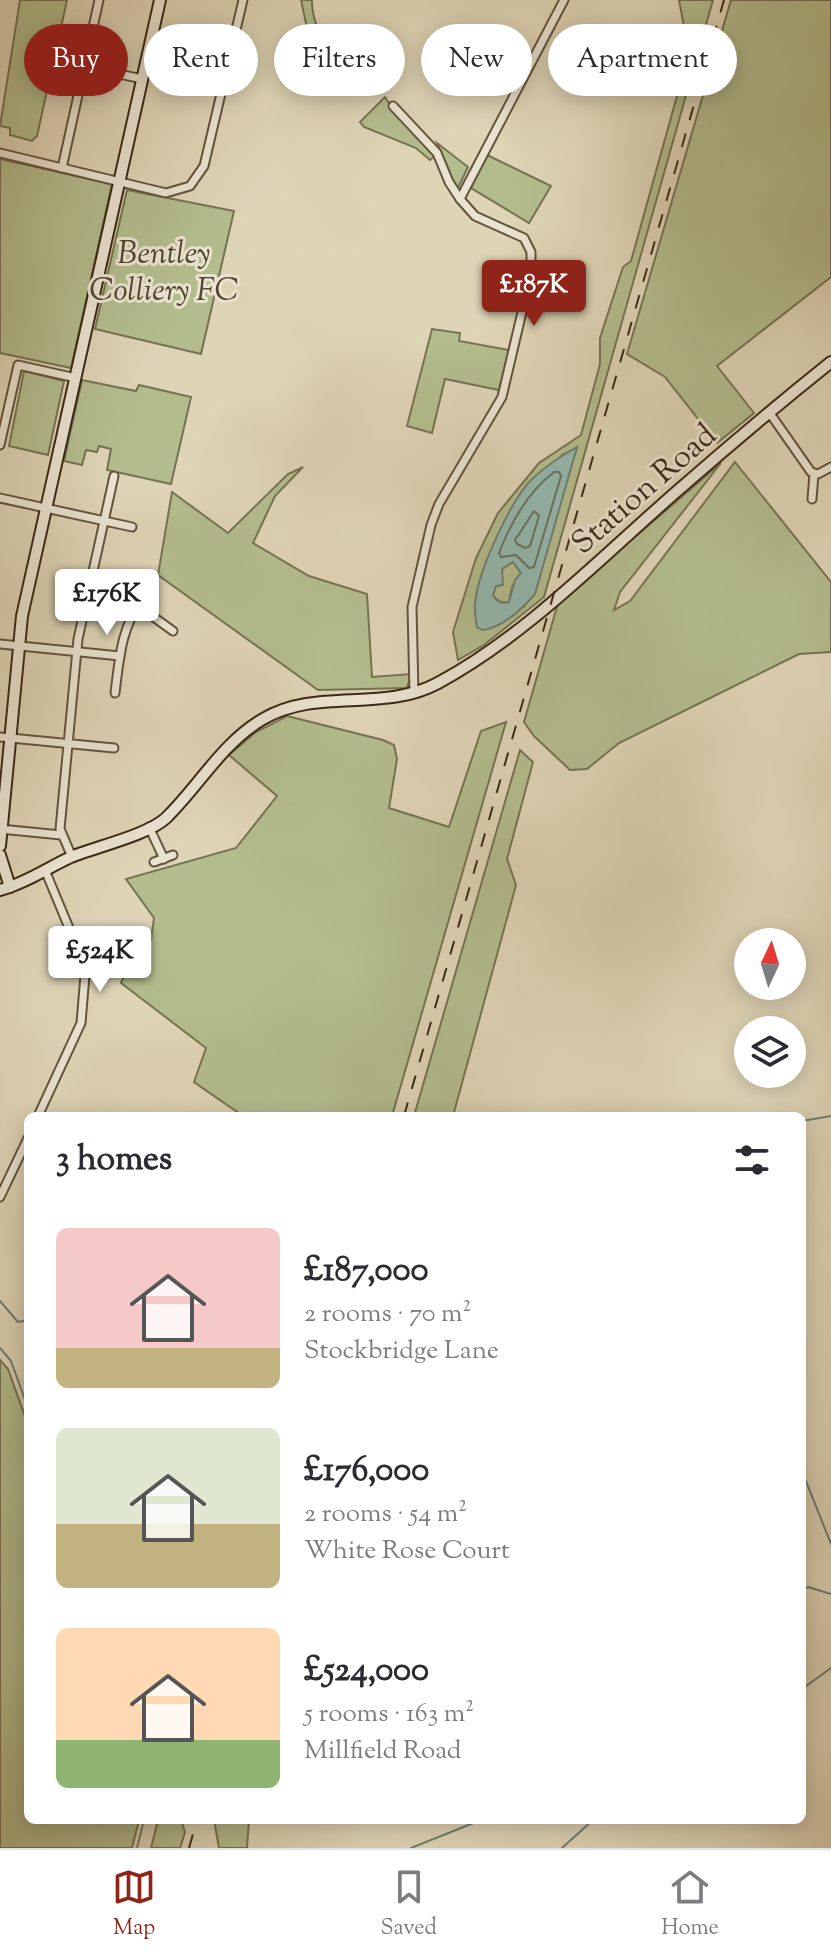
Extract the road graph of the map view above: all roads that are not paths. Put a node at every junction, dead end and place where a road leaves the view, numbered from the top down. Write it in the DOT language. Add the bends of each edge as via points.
graph roads {
  1 [pos="99,0"];
  2 [pos="160,0"];
  3 [pos="243,0"];
  4 [pos="564,0"];
  5 [pos="94,24"];
  6 [pos="128,76"];
  7 [pos="142,79"];
  8 [pos="78,96"];
  9 [pos="393,106"];
  10 [pos="0,153"];
  11 [pos="62,168"];
  12 [pos="119,182"];
  13 [pos="460,199"];
  14 [pos="831,362"];
  15 [pos="76,378"];
  16 [pos="769,412"];
  17 [pos="0,445"];
  18 [pos="831,467"];
  19 [pos="814,474"];
  20 [pos="114,476"];
  21 [pos="0,498"];
  22 [pos="812,499"];
  23 [pos="47,508"];
  24 [pos="104,521"];
  25 [pos="132,527"];
  26 [pos="143,595"];
  27 [pos="137,605"];
  28 [pos="173,631"];
  29 [pos="0,644"];
  30 [pos="19,646"];
  31 [pos="77,652"];
  32 [pos="120,656"];
  33 [pos="115,693"];
  34 [pos="414,693"];
  35 [pos="5,737"];
  36 [pos="68,743"];
  37 [pos="114,748"];
  38 [pos="149,827"];
  39 [pos="1,830"];
  40 [pos="61,835"];
  41 [pos="0,846"];
  42 [pos="173,855"];
  43 [pos="0,856"];
  44 [pos="72,857"];
  45 [pos="164,859"];
  46 [pos="154,862"];
  47 [pos="45,870"];
  48 [pos="5,889"];
  49 [pos="106,967"];
  50 [pos="85,975"];
  51 [pos="40,1112"];
  52 [pos="24,1146"];
  53 [pos="0,1197"];
  1 -- 5 [label="street"];
  2 -- 7 [label="street"];
  3 -- 12 [label="street" via="196,181 166,193"];
  4 -- 13 [label="street"];
  6 -- 7 [label="street"];
  7 -- 12 [label="street"];
  8 -- 11 [label="street"];
  9 -- 13 [label="street" via="437,153"];
  10 -- 11 [label="street"];
  11 -- 12 [label="street"];
  12 -- 15 [label="street"];
  13 -- 34 [label="street" via="475,216 524,238 531,252 531,274 502,397 431,525 412,607"];
  14 -- 16 [label="street, Station Road"];
  15 -- 17 [label="street" via="18,365"];
  15 -- 23 [label="street"];
  16 -- 19 [label="street"];
  16 -- 34 [label="street, Station Road" via="488,653"];
  18 -- 19 [label="street"];
  19 -- 22 [label="street"];
  20 -- 24 [label="street"];
  21 -- 23 [label="street"];
  23 -- 24 [label="street"];
  23 -- 30 [label="street"];
  24 -- 25 [label="street"];
  24 -- 31 [label="street"];
  26 -- 27 [label="street"];
  27 -- 28 [label="street"];
  27 -- 32 [label="street" via="126,625"];
  29 -- 30 [label="street"];
  30 -- 31 [label="street"];
  30 -- 35 [label="street"];
  31 -- 32 [label="street"];
  31 -- 36 [label="street"];
  32 -- 33 [label="street"];
  34 -- 38 [label="street, Station Road" via="305,703 272,714 244,732 166,817"];
  35 -- 36 [label="street"];
  35 -- 39 [label="street"];
  36 -- 37 [label="street"];
  36 -- 40 [label="street"];
  38 -- 44 [label="street, Station Road"];
  38 -- 45 [label="street"];
  39 -- 40 [label="street"];
  39 -- 41 [label="street"];
  40 -- 44 [label="street"];
  42 -- 45 [label="street"];
  43 -- 48 [label="street"];
  44 -- 47 [label="street, Station Road"];
  45 -- 46 [label="street"];
  47 -- 48 [label="street, Station Road"];
  47 -- 50 [label="street"];
  49 -- 50 [label="street"];
  50 -- 51 [label="street" via="81,1023"];
  52 -- 53 [label="street"];
}
